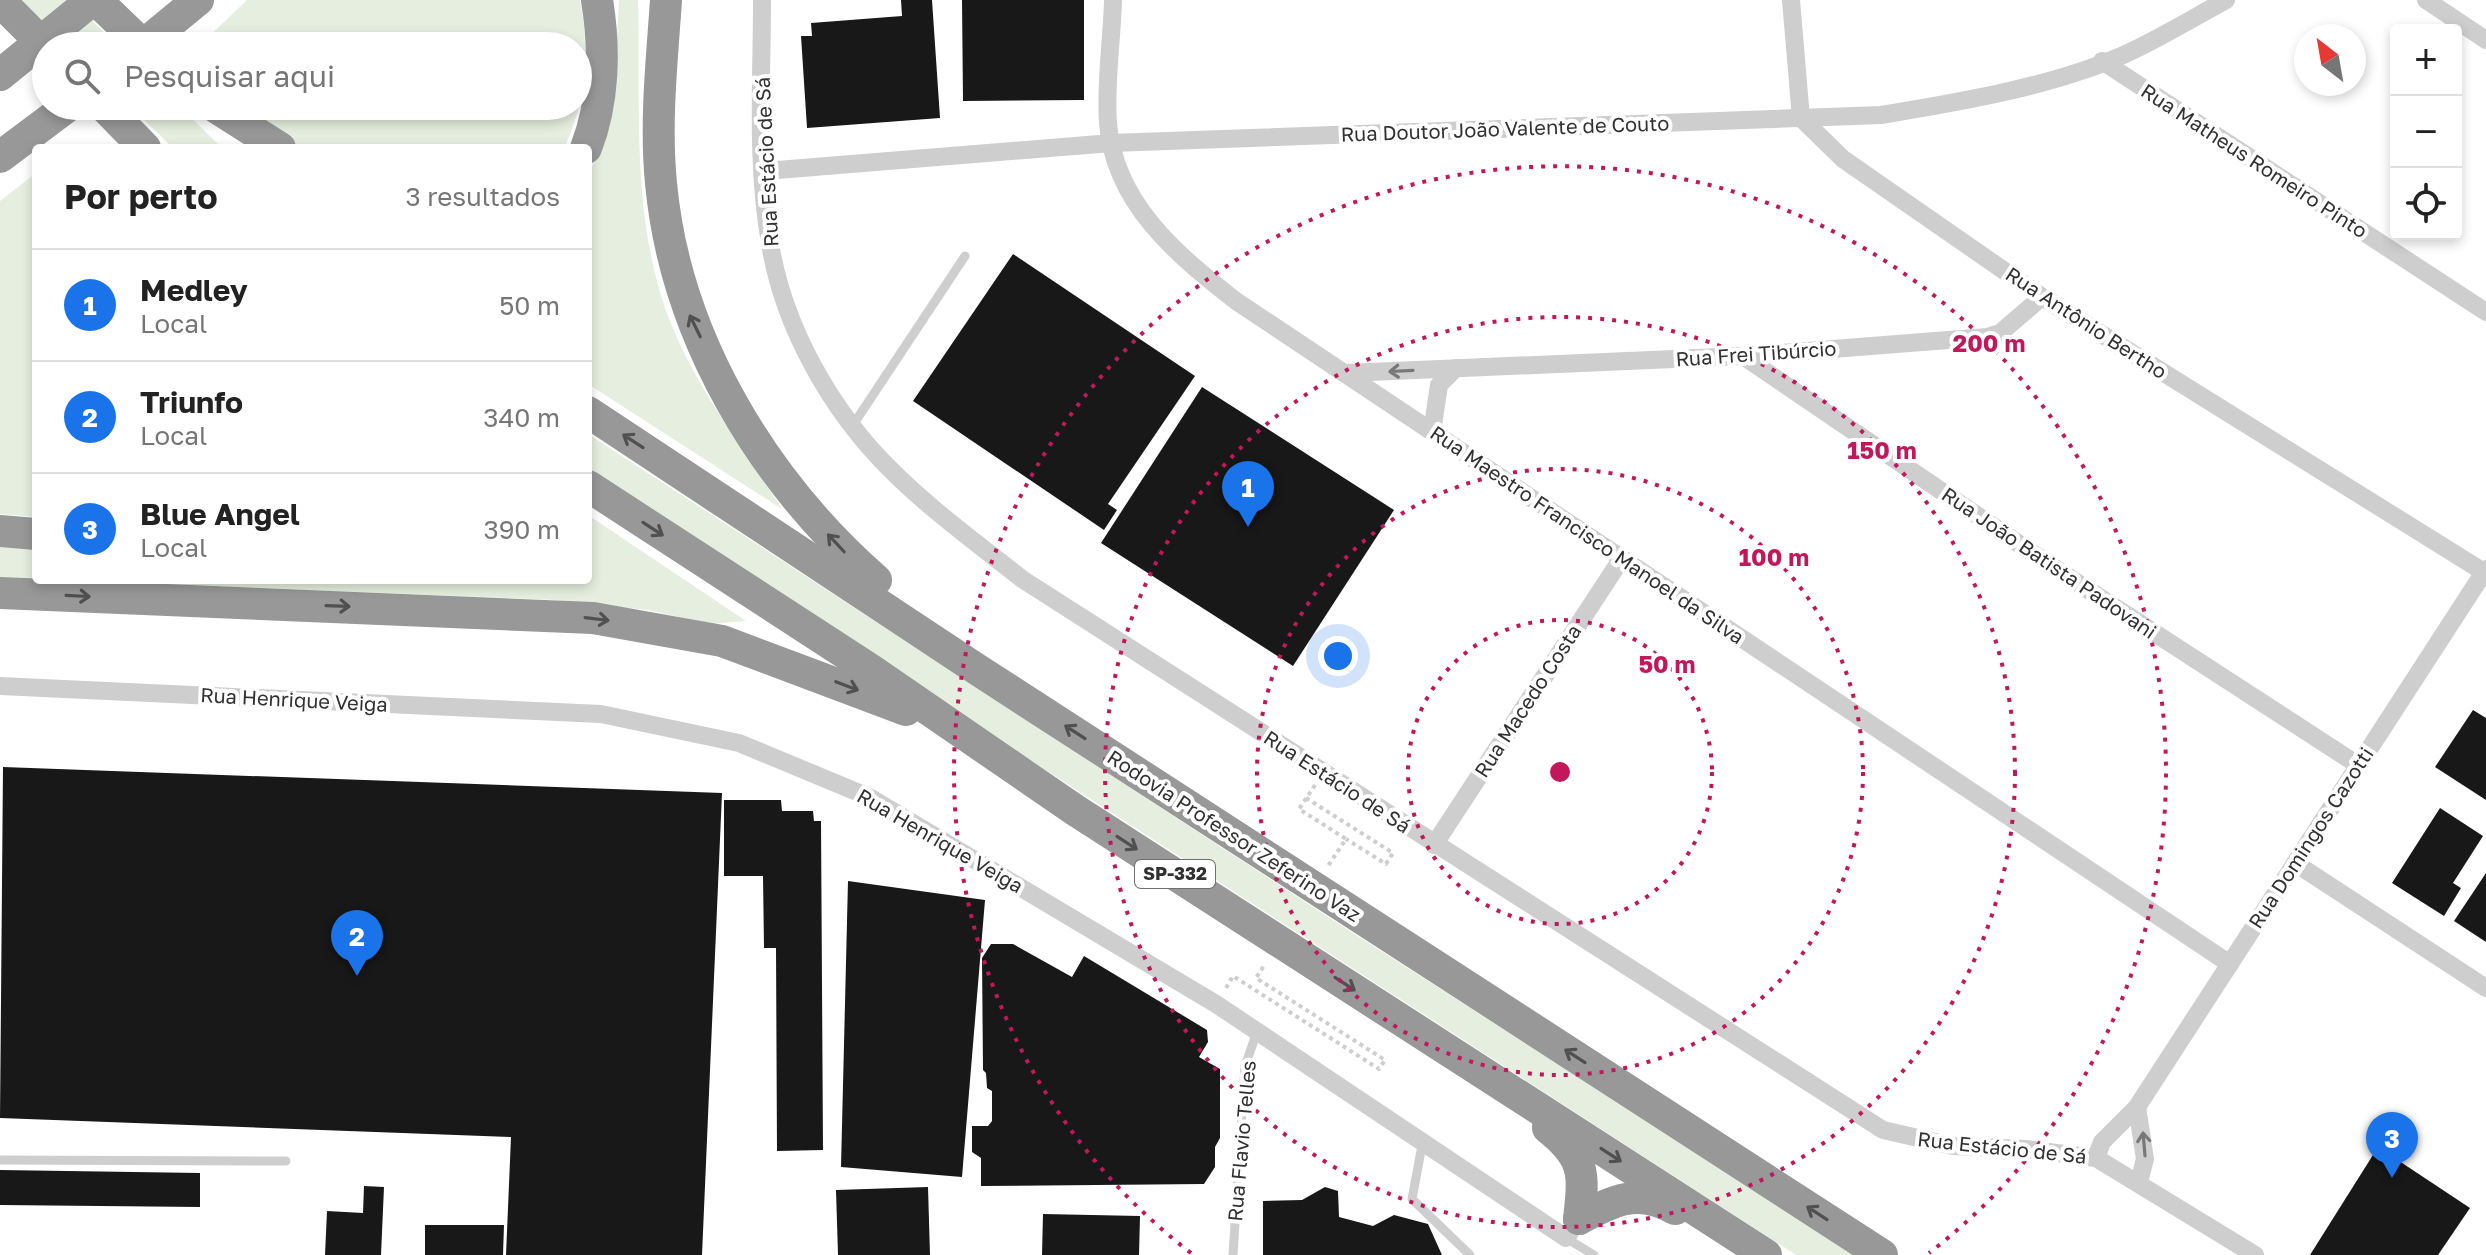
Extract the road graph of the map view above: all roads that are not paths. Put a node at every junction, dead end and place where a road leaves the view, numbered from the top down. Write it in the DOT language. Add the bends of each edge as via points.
graph roads {
  1 [pos="94,0"];
  2 [pos="198,0"];
  3 [pos="656,0"];
  4 [pos="666,0"];
  5 [pos="762,0"];
  6 [pos="1113,0"];
  7 [pos="1791,0"];
  8 [pos="2226,0"];
  9 [pos="2426,0"];
  10 [pos="0,1"];
  11 [pos="600,10"];
  12 [pos="54,32"];
  13 [pos="128,32"];
  14 [pos="160,32"];
  15 [pos="32,33"];
  16 [pos="664,38"];
  17 [pos="2486,40"];
  18 [pos="32,50"];
  19 [pos="2102,61"];
  20 [pos="4,72"];
  21 [pos="1801,118"];
  22 [pos="49,120"];
  23 [pos="118,120"];
  24 [pos="222,120"];
  25 [pos="236,120"];
  26 [pos="1112,143"];
  27 [pos="141,144"];
  28 [pos="249,144"];
  29 [pos="274,144"];
  30 [pos="587,144"];
  31 [pos="0,157"];
  32 [pos="765,171"];
  33 [pos="965,256"];
  34 [pos="2042,297"];
  35 [pos="2486,312"];
  36 [pos="1743,356"];
  37 [pos="1456,368"];
  38 [pos="1347,373"];
  39 [pos="592,415"];
  40 [pos="853,425"];
  41 [pos="1432,432"];
  42 [pos="592,489"];
  43 [pos="0,531"];
  44 [pos="32,534"];
  45 [pos="1622,558"];
  46 [pos="2485,571"];
  47 [pos="0,593"];
  48 [pos="978,670"];
  49 [pos="0,686"];
  50 [pos="2358,765"];
  51 [pos="1075,810"];
  52 [pos="1434,845"];
  53 [pos="2295,863"];
  54 [pos="2230,964"];
  55 [pos="2486,988"];
  56 [pos="1258,1029"];
  57 [pos="1451,1051"];
  58 [pos="2137,1107"];
  59 [pos="1423,1140"];
  60 [pos="2096,1158"];
  61 [pos="0,1160"];
  62 [pos="286,1161"];
  63 [pos="2139,1182"];
  64 [pos="1572,1229"];
  65 [pos="1233,1255"];
  66 [pos="1470,1255"];
  67 [pos="1594,1255"];
  68 [pos="1763,1255"];
  69 [pos="1882,1255"];
  70 [pos="2255,1255"];
  1 -- 12 [label="highway"];
  1 -- 13 [label="highway"];
  2 -- 14 [label="highway"];
  3 -- 16 [label="lane"];
  4 -- 16 [label="highway"];
  5 -- 32 [label="street, Rua Estácio de Sá"];
  6 -- 26 [label="street, Rua Maestro Francisco Manoel da Silva" via="1108,123"];
  7 -- 21 [label="street"];
  8 -- 19 [label="street, Rua Doutor João Valente de Couto" via="2132,51"];
  9 -- 17 [label="street"];
  10 -- 15 [label="highway"];
  11 -- 30 [label="highway" via="601,92"];
  48 -- 16 [label="highway, one-way" via="841,550 763,454 721,379 689,312 670,247 659,156"];
  18 -- 20 [label="highway"];
  19 -- 21 [label="street, Rua Doutor João Valente de Couto" via="1984,97 1881,115"];
  19 -- 35 [label="street, Rua Matheus Romeiro Pinto"];
  21 -- 26 [label="street, Rua Doutor João Valente de Couto"];
  21 -- 34 [label="street, Rua Antônio Bertho" via="1843,159"];
  22 -- 31 [label="highway"];
  23 -- 27 [label="highway"];
  24 -- 28 [label="highway"];
  25 -- 29 [label="highway"];
  26 -- 32 [label="street, Rua Doutor João Valente de Couto"];
  26 -- 38 [label="street, Rua Maestro Francisco Manoel da Silva" via="1117,170 1146,220 1184,260 1236,301"];
  32 -- 40 [label="street, Rua Estácio de Sá" via="769,241 781,294 820,379"];
  33 -- 40 [label="lane"];
  34 -- 36 [label="street, Rua Frei Tibúrcio" via="1994,336"];
  34 -- 46 [label="street, Rua Antônio Bertho"];
  36 -- 37 [label="street, Rua Frei Tibúrcio"];
  36 -- 50 [label="street, Rua João Batista Padovani" via="2053,567"];
  37 -- 38 [label="street, Rua Frei Tibúrcio, one-way"];
  37 -- 41 [label="street" via="1439,385"];
  38 -- 41 [label="street, Rua Maestro Francisco Manoel da Silva"];
  48 -- 39 [label="highway, Rodovia Professor Zeferino Vaz, one-way"];
  40 -- 52 [label="street, Rua Estácio de Sá" via="889,469 1022,579"];
  41 -- 45 [label="street, Rua Maestro Francisco Manoel da Silva"];
  42 -- 51 [label="highway, SP-332, one-way"];
  43 -- 44 [label="highway"];
  45 -- 52 [label="street, Rua Macedo Costa"];
  45 -- 54 [label="street, Rua Maestro Francisco Manoel da Silva"];
  46 -- 50 [label="street, Rua Domingos Cazotti"];
  47 -- 51 [label="highway, one-way" via="506,612 670,630 767,655 901,707"];
  69 -- 48 [label="highway, Rodovia Professor Zeferino Vaz, one-way"];
  49 -- 56 [label="street, Rua Henrique Veiga" via="601,714 739,743 869,797"];
  50 -- 53 [label="street, Rua Domingos Cazotti"];
  51 -- 57 [label="highway, SP-332, one-way"];
  52 -- 60 [label="street, Rua Estácio de Sá" via="1883,1130 1953,1146"];
  53 -- 54 [label="street, Rua Domingos Cazotti"];
  53 -- 55 [label="street"];
  54 -- 58 [label="street, Rua Domingos Cazotti"];
  56 -- 59 [label="street, Rua Henrique Veiga"];
  56 -- 65 [label="lane, Rua Flavio Telles" via="1245,1066"];
  57 -- 64 [label="highway" via="1567,1143 1582,1169"];
  57 -- 68 [label="highway, SP-332, one-way"];
  58 -- 60 [label="street, Rua Domingos Cazotti" via="2102,1142"];
  63 -- 58 [label="street, one-way" via="2145,1159"];
  59 -- 64 [label="street, Rua Henrique Veiga"];
  59 -- 66 [label="lane" via="1412,1199"];
  60 -- 63 [label="street, Rua Estácio de Sá"];
  61 -- 62 [label="lane"];
  63 -- 70 [label="street, Rua Estácio de Sá"];
  64 -- 67 [label="lane, Rua Henrique Veiga"];
  64 -- 68 [label="highway" via="1610,1202 1643,1196"];
}
